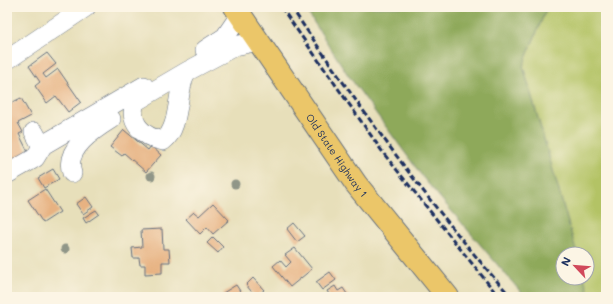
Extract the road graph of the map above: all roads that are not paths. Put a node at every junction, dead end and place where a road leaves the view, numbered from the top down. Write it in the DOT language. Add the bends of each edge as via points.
graph roads {
  1 [pos="86,7"];
  2 [pos="238,11"];
  3 [pos="258,41"];
  4 [pos="7,60"];
  5 [pos="186,72"];
  6 [pos="136,102"];
  7 [pos="72,173"];
  8 [pos="7,174"];
  9 [pos="448,297"];
  1 -- 4 [label="lane"];
  2 -- 3 [label="main road, Old State Highway 1"];
  2 -- 8 [label="lane" via="224,37 39,138 35,158"];
  3 -- 5 [label="lane" via="235,46"];
  3 -- 9 [label="main road, Old State Highway 1" via="356,184"];
  5 -- 6 [label="lane"];
  5 -- 6 [label="lane" via="180,88 176,119 168,137 163,141 155,140 139,129 132,111"];
  6 -- 7 [label="lane" via="82,139 73,153"];
}
